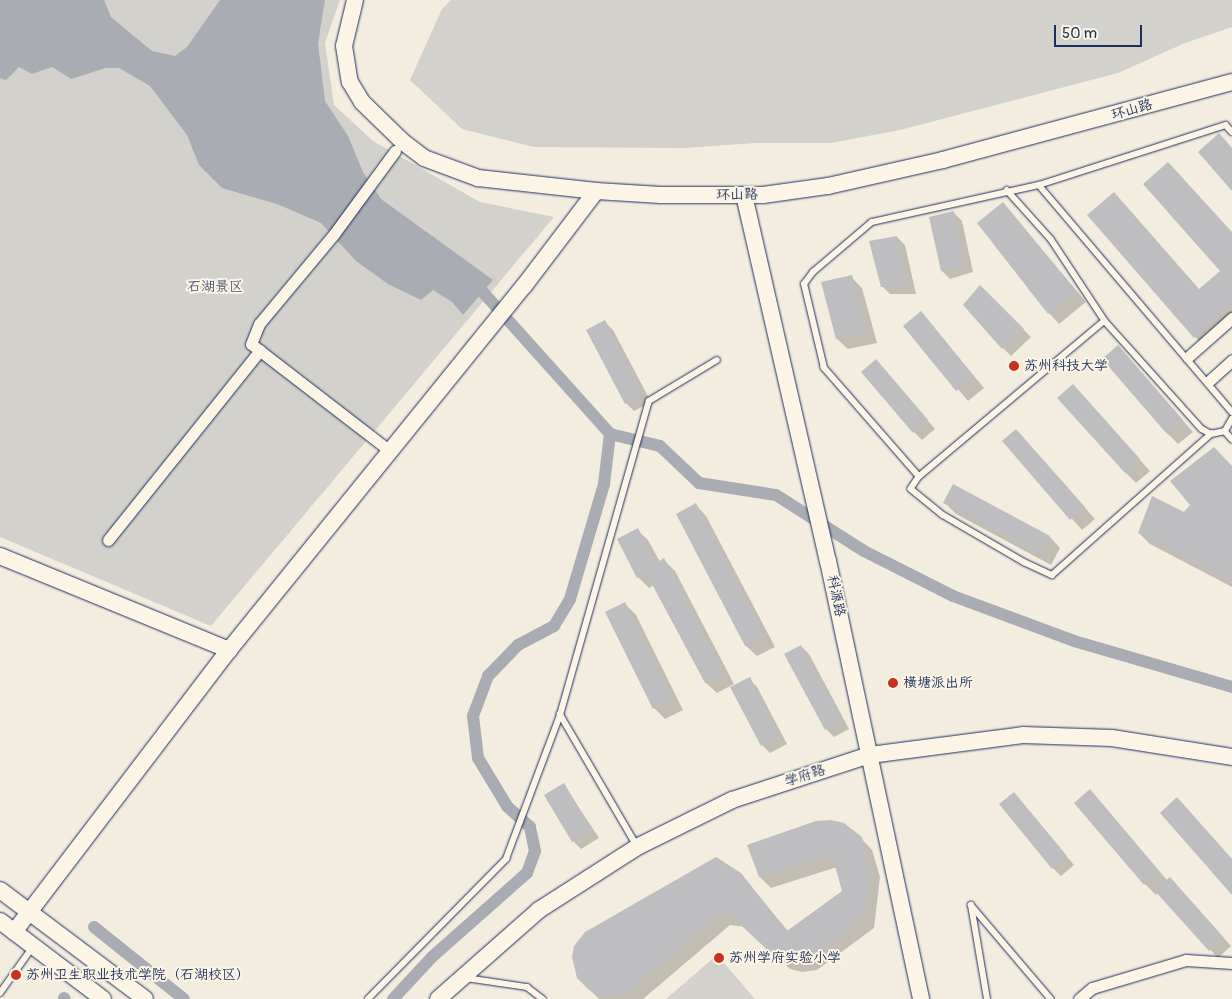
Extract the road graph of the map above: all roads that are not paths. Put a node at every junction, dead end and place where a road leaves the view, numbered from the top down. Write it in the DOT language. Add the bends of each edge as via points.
graph roads {
  1 [pos="355,0"];
  2 [pos="1232,82"];
  3 [pos="1232,132"];
  4 [pos="395,150"];
  5 [pos="1039,185"];
  6 [pos="596,190"];
  7 [pos="1007,190"];
  8 [pos="744,195"];
  9 [pos="1232,318"];
  10 [pos="1105,321"];
  11 [pos="260,350"];
  12 [pos="1188,357"];
  13 [pos="717,360"];
  14 [pos="1232,360"];
  15 [pos="1209,381"];
  16 [pos="1232,412"];
  17 [pos="1232,419"];
  18 [pos="1224,431"];
  19 [pos="1211,434"];
  20 [pos="1232,439"];
  21 [pos="390,451"];
  22 [pos="919,477"];
  23 [pos="108,540"];
  24 [pos="0,556"];
  25 [pos="229,650"];
  26 [pos="560,715"];
  27 [pos="870,755"];
  28 [pos="1232,757"];
  29 [pos="637,846"];
  30 [pos="0,890"];
  31 [pos="29,912"];
  32 [pos="0,921"];
  33 [pos="14,932"];
  34 [pos="33,946"];
  35 [pos="1232,963"];
  36 [pos="462,977"];
  37 [pos="0,993"];
  38 [pos="103,999"];
  39 [pos="144,999"];
  40 [pos="368,999"];
  41 [pos="438,999"];
  42 [pos="543,999"];
  43 [pos="921,999"];
  44 [pos="987,999"];
  45 [pos="1051,999"];
  46 [pos="1079,999"];
  1 -- 6 [label="street, 环山路" via="344,46 350,82 362,102 403,142 424,158 478,178"];
  2 -- 8 [label="street, 环山路" via="933,162 828,186"];
  3 -- 5 [label="lane" via="1226,125"];
  4 -- 11 [label="street" via="334,234 259,324 252,344"];
  5 -- 7 [label="lane"];
  5 -- 12 [label="lane"];
  6 -- 8 [label="street, 环山路" via="661,195"];
  6 -- 21 [label="street" via="524,286"];
  7 -- 10 [label="lane" via="1051,238"];
  7 -- 22 [label="lane" via="872,222 813,272 804,284 824,368"];
  8 -- 27 [label="street, 科源路"];
  9 -- 12 [label="street"];
  10 -- 19 [label="lane" via="1202,429"];
  10 -- 22 [label="lane"];
  11 -- 21 [label="street"];
  11 -- 23 [label="street"];
  12 -- 15 [label="lane"];
  13 -- 26 [label="lane" via="649,401"];
  14 -- 15 [label="street"];
  15 -- 16 [label="lane"];
  17 -- 18 [label="lane"];
  18 -- 19 [label="lane"];
  18 -- 20 [label="lane"];
  19 -- 22 [label="lane" via="1052,575 943,515 911,489"];
  21 -- 25 [label="street"];
  24 -- 25 [label="street"];
  25 -- 31 [label="street"];
  26 -- 29 [label="lane"];
  26 -- 40 [label="lane" via="506,859"];
  27 -- 28 [label="street, 学府路" via="1023,735 1112,738"];
  27 -- 29 [label="street, 学府路" via="732,800"];
  27 -- 43 [label="street, 科源路"];
  29 -- 36 [label="street, 学府路" via="539,910"];
  30 -- 31 [label="street"];
  31 -- 33 [label="street"];
  31 -- 39 [label="street"];
  32 -- 33 [label="street"];
  33 -- 34 [label="street"];
  34 -- 37 [label="lane"];
  34 -- 38 [label="street"];
  35 -- 46 [label="street" via="1186,960 1092,988"];
  36 -- 41 [label="street, 学府路"];
  36 -- 42 [label="lane" via="527,987"];
  44 -- 45 [label="lane" via="971,905"];
}
